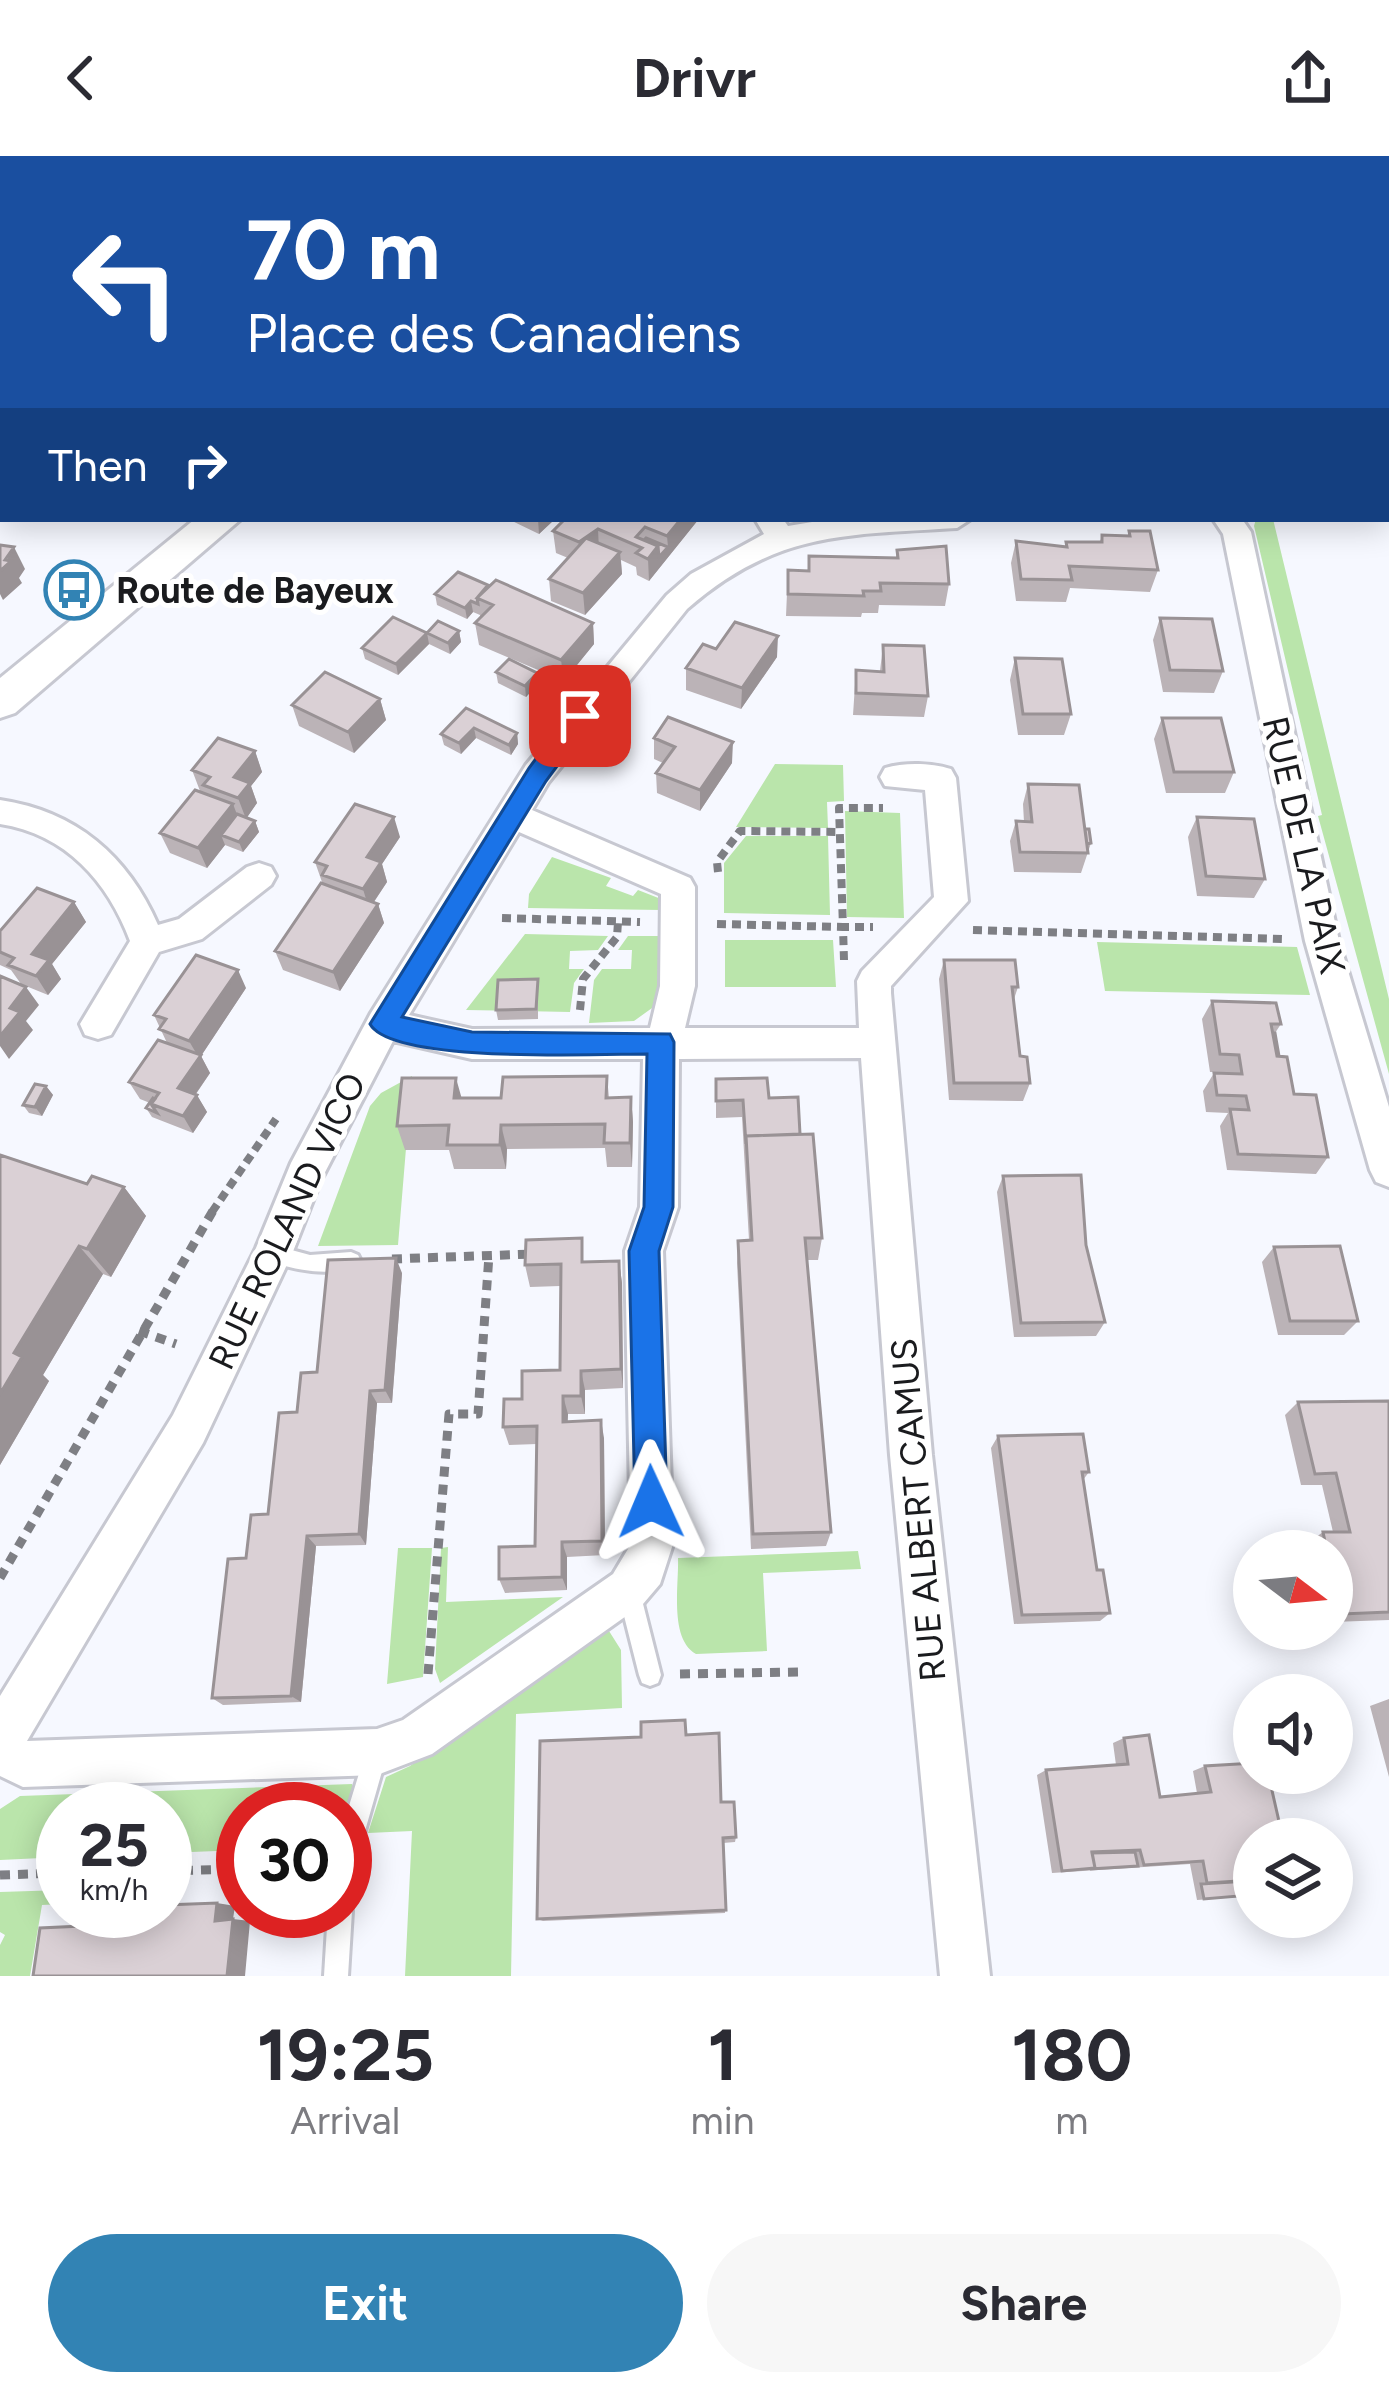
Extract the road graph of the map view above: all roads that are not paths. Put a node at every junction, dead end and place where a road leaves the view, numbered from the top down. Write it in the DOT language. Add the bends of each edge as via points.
graph roads {
  1 [pos="174,522"];
  2 [pos="217,522"];
  3 [pos="909,522"];
  4 [pos="1229,522"];
  5 [pos="775,528"];
  6 [pos="0,663"];
  7 [pos="0,702"];
  8 [pos="899,793"];
  9 [pos="0,812"];
  10 [pos="512,815"];
  11 [pos="259,876"];
  12 [pos="147,941"];
  13 [pos="98,1024"];
  14 [pos="384,1024"];
  15 [pos="661,1042"];
  16 [pos="877,1043"];
  17 [pos="1389,1170"];
  18 [pos="273,1254"];
  19 [pos="392,1258"];
  20 [pos="628,1589"];
  21 [pos="650,1675"];
  22 [pos="0,1737"];
  23 [pos="0,1751"];
  24 [pos="377,1752"];
  25 [pos="368,1782"];
  26 [pos="338,1938"];
  27 [pos="336,1976"];
  28 [pos="964,1976"];
  1 -- 6 [label="main road"];
  2 -- 7 [label="main road"];
  3 -- 5 [label="street, RUE ROLAND VICO"];
  4 -- 17 [label="street, RUE DE LA PAIX" via="1322,941"];
  5 -- 10 [label="street, RUE ROLAND VICO" via="677,602 580,716"];
  8 -- 16 [label="street, RUE ALBERT CAMUS" via="940,778 951,901 874,981"];
  9 -- 12 [label="street" via="74,837 108,862"];
  10 -- 14 [label="street, RUE ROLAND VICO"];
  10 -- 15 [label="street" via="678,887 678,990"];
  11 -- 12 [label="street" via="190,929"];
  12 -- 13 [label="street"];
  14 -- 15 [label="street" via="472,1044"];
  14 -- 18 [label="street, RUE ROLAND VICO" via="304,1175"];
  15 -- 16 [label="street"];
  15 -- 20 [label="street" via="659,1207 644,1251 652,1544"];
  16 -- 28 [label="street, RUE ALBERT CAMUS"];
  18 -- 19 [label="lane" via="310,1264"];
  18 -- 22 [label="street, RUE ROLAND VICO" via="143,1509"];
  20 -- 21 [label="lane"];
  20 -- 24 [label="street" via="416,1738"];
  23 -- 24 [label="street" via="23,1765"];
  24 -- 25 [label="lane"];
  26 -- 27 [label="lane"];
}
